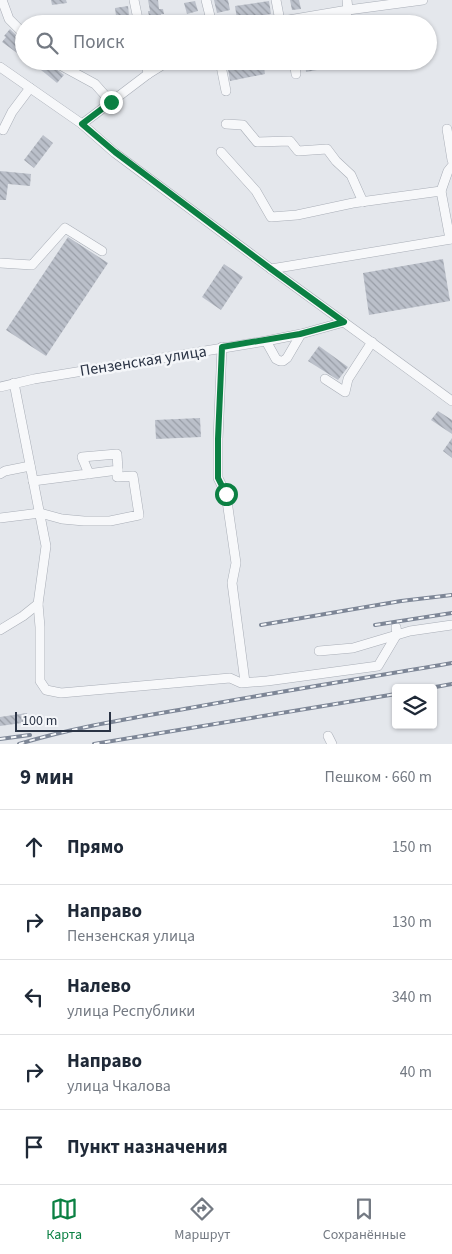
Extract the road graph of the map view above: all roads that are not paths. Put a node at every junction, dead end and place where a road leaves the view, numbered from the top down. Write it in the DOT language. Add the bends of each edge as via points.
graph roads {
  1 [pos="2,0"];
  2 [pos="134,0"];
  3 [pos="206,0"];
  4 [pos="276,0"];
  5 [pos="347,0"];
  6 [pos="420,0"];
  7 [pos="347,10"];
  8 [pos="137,15"];
  9 [pos="210,15"];
  10 [pos="282,15"];
  11 [pos="321,15"];
  12 [pos="347,15"];
  13 [pos="15,25"];
  14 [pos="0,67"];
  15 [pos="69,70"];
  16 [pos="147,70"];
  17 [pos="154,70"];
  18 [pos="222,70"];
  19 [pos="295,70"];
  20 [pos="148,74"];
  21 [pos="296,74"];
  22 [pos="30,88"];
  23 [pos="226,91"];
  24 [pos="111,102"];
  25 [pos="82,124"];
  26 [pos="226,124"];
  27 [pos="3,130"];
  28 [pos="447,130"];
  29 [pos="221,152"];
  30 [pos="452,160"];
  31 [pos="452,166"];
  32 [pos="441,191"];
  33 [pos="363,202"];
  34 [pos="451,239"];
  35 [pos="102,251"];
  36 [pos="0,263"];
  37 [pos="271,269"];
  38 [pos="344,322"];
  39 [pos="300,334"];
  40 [pos="266,341"];
  41 [pos="372,342"];
  42 [pos="222,347"];
  43 [pos="325,379"];
  44 [pos="14,383"];
  45 [pos="0,386"];
  46 [pos="452,401"];
  47 [pos="30,466"];
  48 [pos="118,470"];
  49 [pos="0,474"];
  50 [pos="89,474"];
  51 [pos="33,481"];
  52 [pos="40,513"];
  53 [pos="0,518"];
  54 [pos="38,604"];
  55 [pos="452,625"];
  56 [pos="0,630"];
  57 [pos="396,631"];
  58 [pos="319,651"];
  59 [pos="245,682"];
  1 -- 13 [label="street" via="9,19"];
  2 -- 8 [label="street"];
  3 -- 9 [label="street"];
  4 -- 10 [label="street"];
  5 -- 7 [label="street"];
  6 -- 7 [label="street"];
  7 -- 11 [label="street"];
  7 -- 12 [label="street"];
  14 -- 22 [label="street"];
  15 -- 24 [label="street" via="95,84"];
  16 -- 20 [label="street"];
  17 -- 20 [label="street"];
  18 -- 23 [label="street"];
  19 -- 21 [label="street"];
  20 -- 24 [label="street"];
  22 -- 25 [label="street"];
  22 -- 27 [label="street"];
  24 -- 25 [label="street"];
  25 -- 37 [label="street"];
  26 -- 33 [label="street" via="243,125 257,142 290,141 298,151 327,149 351,175"];
  28 -- 30 [label="street"];
  29 -- 33 [label="street" via="256,191 271,218"];
  31 -- 32 [label="street"];
  32 -- 33 [label="street"];
  32 -- 34 [label="street"];
  34 -- 37 [label="street"];
  35 -- 36 [label="street" via="66,228 32,266"];
  37 -- 38 [label="street"];
  38 -- 39 [label="street, Пензенская улица"];
  38 -- 41 [label="street"];
  39 -- 40 [label="street, Пензенская улица"];
  39 -- 40 [label="street" via="283,361 276,359"];
  40 -- 42 [label="street, Пензенская улица"];
  41 -- 43 [label="street" via="348,379 344,392"];
  41 -- 46 [label="street"];
  42 -- 44 [label="street, Пензенская улица"];
  42 -- 59 [label="street" via="218,478 226,494 236,563 232,583"];
  44 -- 45 [label="street, Пензенская улица"];
  44 -- 47 [label="street"];
  47 -- 49 [label="street"];
  47 -- 51 [label="street"];
  48 -- 50 [label="street"];
  48 -- 50 [label="street" via="117,454 82,457"];
  48 -- 52 [label="street" via="117,477 133,476 139,515 110,521 84,521"];
  50 -- 51 [label="street"];
  51 -- 52 [label="street"];
  52 -- 53 [label="street"];
  52 -- 54 [label="street" via="46,546"];
  54 -- 56 [label="street"];
  54 -- 59 [label="street" via="40,681 46,690 61,693 230,678"];
  55 -- 57 [label="street"];
  57 -- 58 [label="street" via="353,648"];
  57 -- 59 [label="street" via="378,666"];
}
